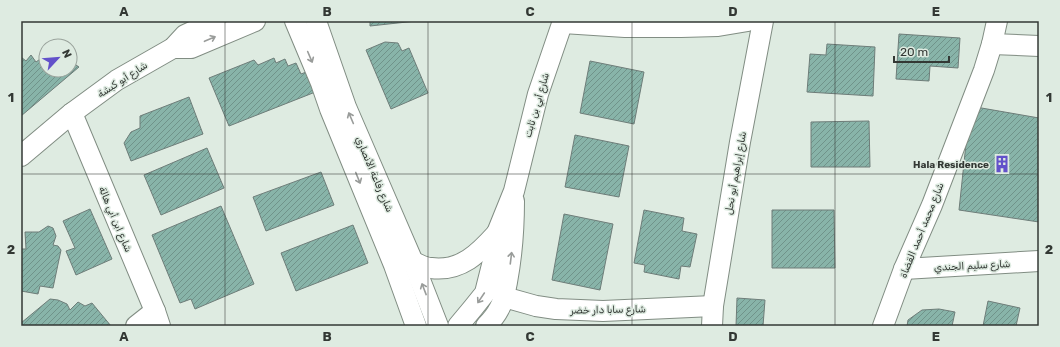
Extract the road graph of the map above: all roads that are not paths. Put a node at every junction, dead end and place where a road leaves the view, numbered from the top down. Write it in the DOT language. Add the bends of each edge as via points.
graph roads {
  1 [pos="215,21"];
  2 [pos="255,21"];
  3 [pos="295,21"];
  4 [pos="316,21"];
  5 [pos="748,21"];
  6 [pos="763,21"];
  7 [pos="997,21"];
  8 [pos="563,22"];
  9 [pos="681,24"];
  10 [pos="992,44"];
  11 [pos="1039,46"];
  12 [pos="173,48"];
  13 [pos="72,113"];
  14 [pos="21,156"];
  15 [pos="514,191"];
  16 [pos="497,233"];
  17 [pos="1039,261"];
  18 [pos="413,262"];
  19 [pos="904,269"];
  20 [pos="713,306"];
  21 [pos="501,310"];
  22 [pos="157,319"];
  23 [pos="136,326"];
  24 [pos="416,326"];
  25 [pos="438,326"];
  26 [pos="458,326"];
  27 [pos="486,326"];
  28 [pos="712,326"];
  29 [pos="883,326"];
  1 -- 12 [label="street, شارع أبو كبشة" via="185,35"];
  12 -- 2 [label="street, شارع أبو كبشة, one-way" via="191,48"];
  3 -- 24 [label="street, شارع رفاعة الأنصاري, one-way" via="394,265"];
  18 -- 4 [label="street, شارع رفاعة الأنصاري, one-way" via="346,107"];
  5 -- 9 [label="street" via="718,26"];
  6 -- 20 [label="street, شارع إبراهيم أبو نحل"];
  7 -- 10 [label="street, شارع محمد أحمد القضاة"];
  8 -- 9 [label="street" via="625,27"];
  8 -- 15 [label="street, شارع أبي بن ثابت" via="538,94"];
  10 -- 11 [label="street"];
  10 -- 19 [label="street, شارع محمد أحمد القضاة" via="932,205"];
  12 -- 13 [label="street, شارع أبو كبشة" via="117,80"];
  13 -- 14 [label="street, شارع أبو كبشة"];
  13 -- 22 [label="street, شارع ابن أبي هالة"];
  15 -- 16 [label="street, شارع أبي بن ثابت"];
  21 -- 15 [label="street, شارع أبي بن ثابت, one-way" via="511,260"];
  16 -- 18 [label="street" via="472,258 456,266 430,268"];
  16 -- 26 [label="street, شارع أبي بن ثابت, one-way" via="485,293"];
  17 -- 19 [label="street, شارع سليم الجندي"];
  25 -- 18 [label="street, شارع رفاعة الأنصاري, one-way"];
  19 -- 29 [label="street, شارع محمد أحمد القضاة"];
  20 -- 21 [label="street, شارع سابا دار خضر" via="603,311 536,306"];
  20 -- 28 [label="street, شارع إبراهيم أبو نحل"];
  21 -- 27 [label="street, شارع أبي بن ثابت"];
  22 -- 23 [label="street"];
}
